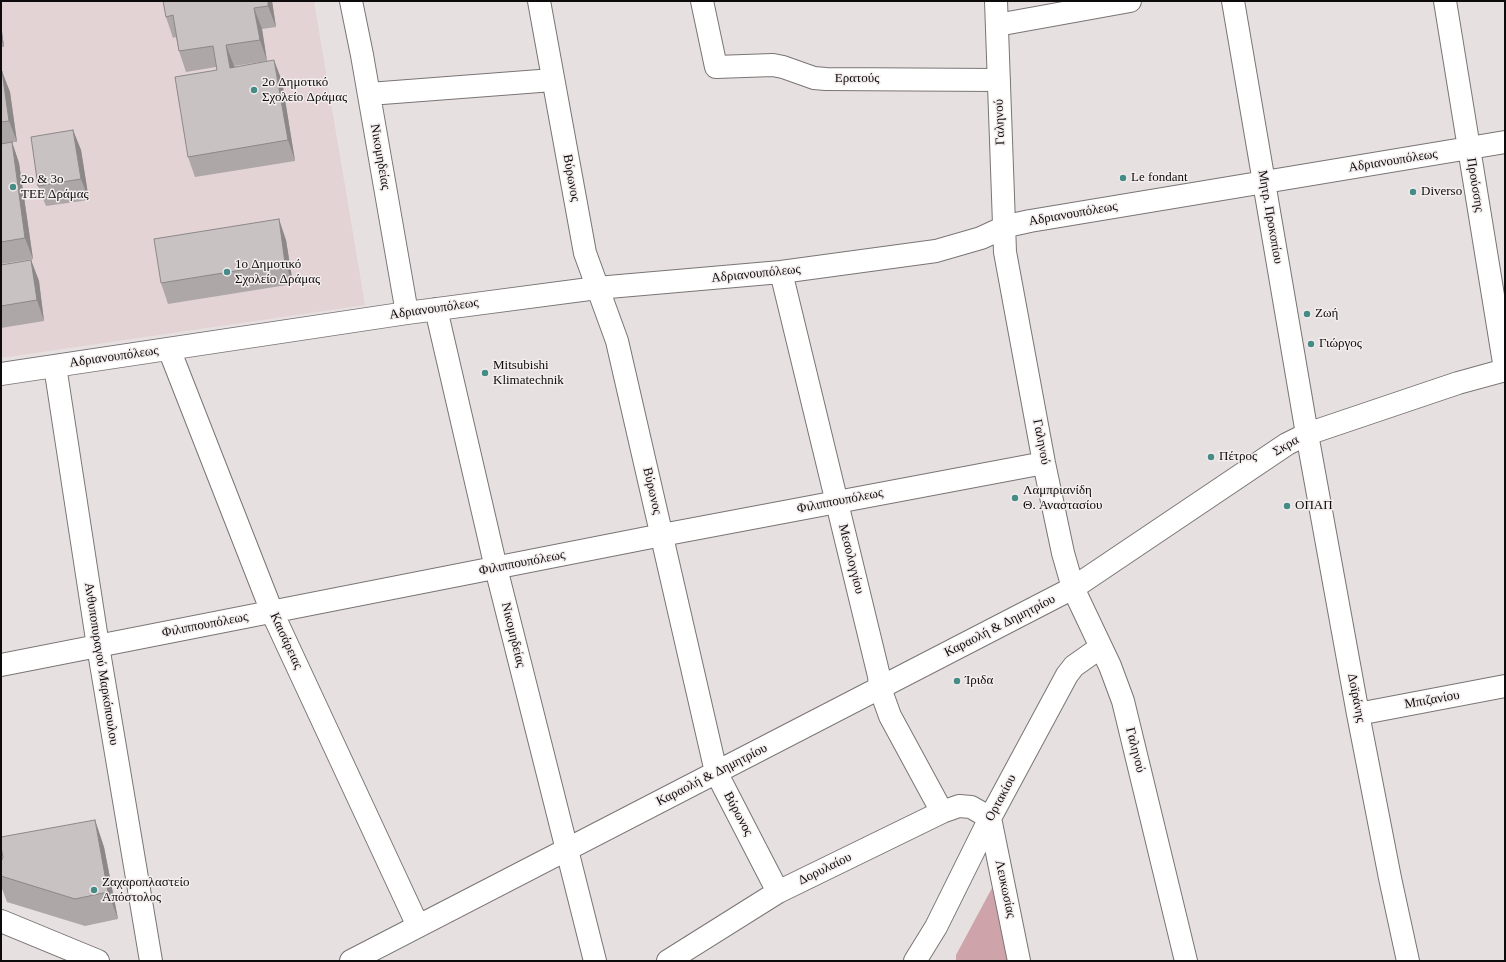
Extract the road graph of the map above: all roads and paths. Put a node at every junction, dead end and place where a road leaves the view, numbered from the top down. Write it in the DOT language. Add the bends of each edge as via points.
graph roads {
  1 [pos="351,1"];
  2 [pos="539,1"];
  3 [pos="702,1"];
  4 [pos="996,1"];
  5 [pos="1130,1"];
  6 [pos="1233,1"];
  7 [pos="1445,1"];
  8 [pos="996,25"];
  9 [pos="553,80"];
  10 [pos="999,80"];
  11 [pos="369,94"];
  12 [pos="1505,142"];
  13 [pos="1469,148"];
  14 [pos="1264,182"];
  15 [pos="1004,229"];
  16 [pos="781,272"];
  17 [pos="598,288"];
  18 [pos="436,309"];
  19 [pos="407,312"];
  20 [pos="169,349"];
  21 [pos="55,366"];
  22 [pos="1505,370"];
  23 [pos="1,374"];
  24 [pos="1307,434"];
  25 [pos="1044,463"];
  26 [pos="837,501"];
  27 [pos="662,535"];
  28 [pos="496,568"];
  29 [pos="1073,588"];
  30 [pos="272,612"];
  31 [pos="98,646"];
  32 [pos="1101,647"];
  33 [pos="1,665"];
  34 [pos="1505,686"];
  35 [pos="880,688"];
  36 [pos="1358,714"];
  37 [pos="716,772"];
  38 [pos="942,812"];
  39 [pos="990,818"];
  40 [pos="566,850"];
  41 [pos="778,892"];
  42 [pos="1,921"];
  43 [pos="418,926"];
  44 [pos="98,961"];
  45 [pos="151,961"];
  46 [pos="351,961"];
  47 [pos="595,961"];
  48 [pos="668,961"];
  49 [pos="915,961"];
  50 [pos="1019,961"];
  51 [pos="1186,961"];
  52 [pos="1408,961"];
  1 -- 11 [label="street, Νικομηδείας"];
  2 -- 9 [label="street, Βύρωνος"];
  3 -- 10 [label="street, Ερατούς" via="716,67 773,65 814,78 826,79"];
  4 -- 8 [label="street, Γαληνού"];
  5 -- 8 [label="street"];
  6 -- 14 [label="street, Μητρ. Προκοπίου"];
  7 -- 13 [label="street, Προύσσης"];
  8 -- 10 [label="street, Γαληνού"];
  9 -- 11 [label="street"];
  9 -- 17 [label="street, Βύρωνος" via="585,253"];
  10 -- 15 [label="street, Γαληνού"];
  11 -- 19 [label="street, Νικομηδείας"];
  12 -- 13 [label="street, Αδριανουπόλεως"];
  13 -- 14 [label="street, Αδριανουπόλεως"];
  13 -- 22 [label="street, Προύσσης"];
  14 -- 15 [label="street, Αδριανουπόλεως" via="1030,221"];
  14 -- 24 [label="street, Μητρ. Προκοπίου"];
  15 -- 16 [label="street, Αδριανουπόλεως" via="936,251"];
  15 -- 25 [label="street, Γαληνού" via="1008,271"];
  16 -- 17 [label="street, Αδριανουπόλεως"];
  16 -- 26 [label="street, Μεσολογγίου"];
  17 -- 18 [label="street, Αδριανουπόλεως"];
  17 -- 27 [label="street, Βύρωνος" via="617,341"];
  18 -- 19 [label="street, Αδριανουπόλεως"];
  18 -- 28 [label="street, Νικομηδείας"];
  19 -- 20 [label="street, Αδριανουπόλεως"];
  20 -- 21 [label="street, Αδριανουπόλεως"];
  20 -- 30 [label="street, Καισάρειας"];
  21 -- 23 [label="street, Αδριανουπόλεως"];
  21 -- 31 [label="street, Ανθυποπυραγού Μαρκόπουλου"];
  22 -- 24 [label="street, Σκρα" via="1458,383"];
  24 -- 29 [label="street, Σκρα" via="1287,444"];
  24 -- 36 [label="street, Δοϊράνης"];
  25 -- 26 [label="street, Φιλιππουπόλεως"];
  25 -- 29 [label="street, Γαληνού"];
  26 -- 27 [label="street, Φιλιππουπόλεως"];
  26 -- 35 [label="street, Μεσολογγίου"];
  27 -- 28 [label="street, Φιλιππουπόλεως"];
  27 -- 37 [label="street, Βύρωνος"];
  28 -- 30 [label="street, Φιλιππουπόλεως"];
  28 -- 40 [label="street, Νικομηδείας"];
  29 -- 32 [label="street, Γαληνού"];
  29 -- 35 [label="street, Καραολή & Δημητρίου"];
  30 -- 31 [label="street, Φιλιππουπόλεως"];
  30 -- 43 [label="street, Καισάρειας"];
  31 -- 33 [label="street, Φιλιππουπόλεως"];
  31 -- 45 [label="street, Ανθυποπυραγού Μαρκόπουλου"];
  32 -- 39 [label="street, Ορτακίου" via="1074,666 1067,675"];
  32 -- 51 [label="street, Γαληνού" via="1123,700"];
  34 -- 36 [label="street, Μπιζανίου"];
  35 -- 37 [label="street, Καραολή & Δημητρίου"];
  35 -- 38 [label="street, Μεσολογγίου" via="890,716"];
  36 -- 52 [label="street, Δοϊράνης"];
  37 -- 40 [label="street, Καραολή & Δημητρίου"];
  37 -- 41 [label="street, Βύρωνος"];
  38 -- 39 [label="street, Δορυλαίου" via="959,806 971,807"];
  38 -- 41 [label="street, Δορυλαίου"];
  39 -- 49 [label="street, Ορτακίου" via="936,927"];
  39 -- 50 [label="street, Λευκωσίας"];
  40 -- 43 [label="street, Καραολή & Δημητρίου"];
  40 -- 47 [label="street, Νικομηδείας"];
  41 -- 48 [label="street, Δορυλαίου"];
  42 -- 44 [label="street"];
  43 -- 46 [label="street, Καραολή & Δημητρίου"];
}
